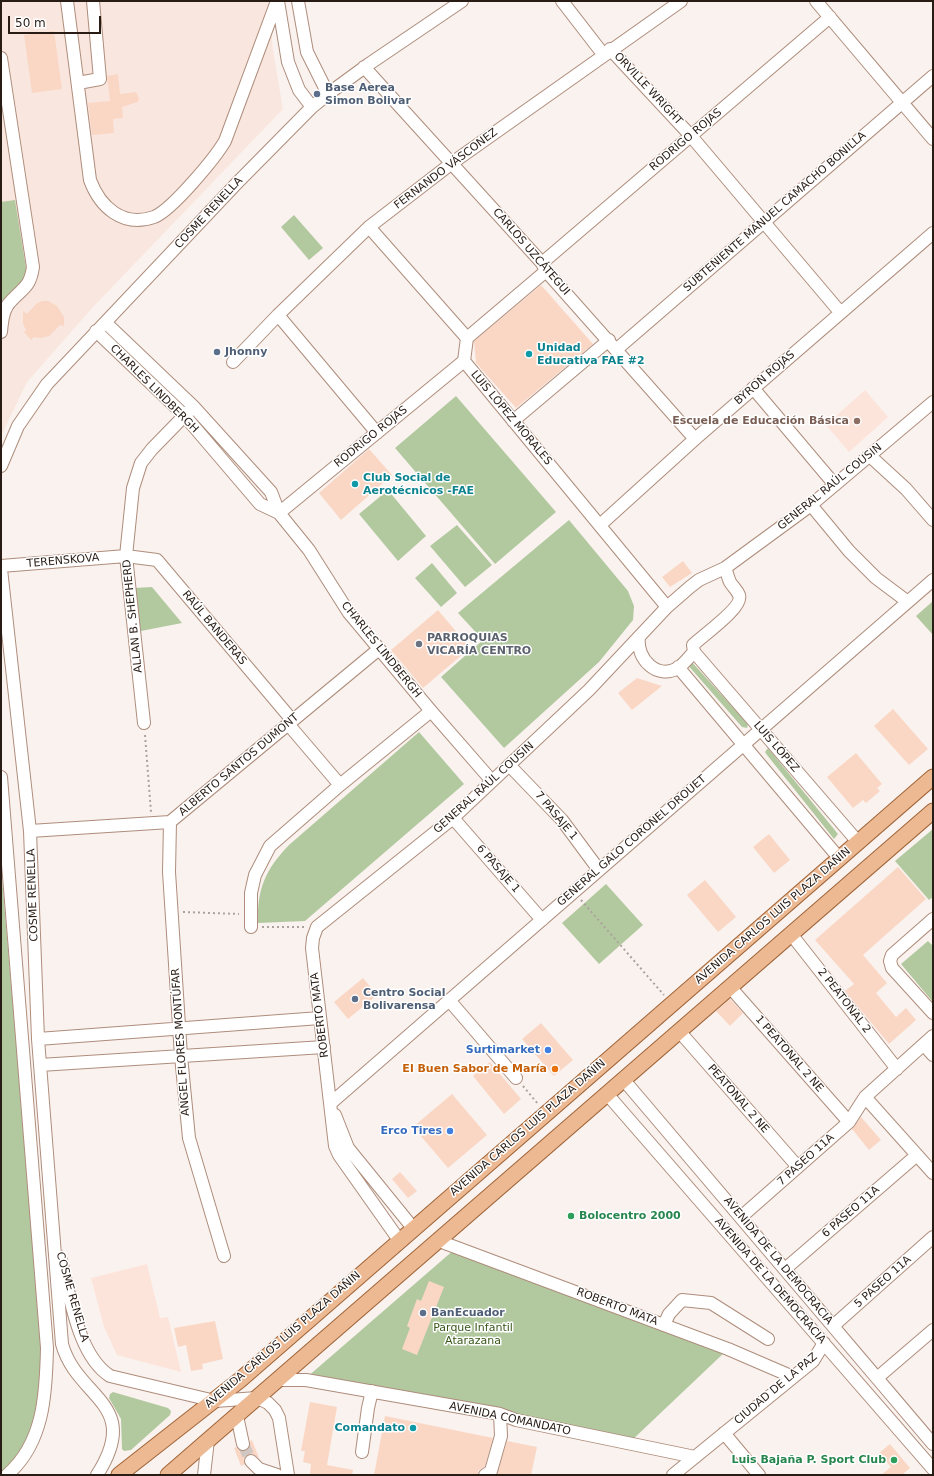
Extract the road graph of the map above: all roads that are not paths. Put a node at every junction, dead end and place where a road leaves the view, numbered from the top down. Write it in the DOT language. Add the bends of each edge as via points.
graph roads {
  1 [pos="67,1"];
  2 [pos="93,1"];
  3 [pos="277,1"];
  4 [pos="298,1"];
  5 [pos="462,1"];
  6 [pos="562,1"];
  7 [pos="681,1"];
  8 [pos="816,1"];
  9 [pos="830,17"];
  10 [pos="607,52"];
  11 [pos="1,58"];
  12 [pos="364,67"];
  13 [pos="933,76"];
  14 [pos="78,83"];
  15 [pos="328,94"];
  16 [pos="902,102"];
  17 [pos="312,107"];
  18 [pos="691,136"];
  19 [pos="933,139"];
  20 [pos="452,163"];
  21 [pos="764,222"];
  22 [pos="369,227"];
  23 [pos="933,233"];
  24 [pos="544,267"];
  25 [pos="840,312"];
  26 [pos="278,315"];
  27 [pos="106,323"];
  28 [pos="1,332"];
  29 [pos="96,332"];
  30 [pos="467,338"];
  31 [pos="613,344"];
  32 [pos="464,361"];
  33 [pos="233,362"];
  34 [pos="754,388"];
  35 [pos="933,402"];
  36 [pos="193,406"];
  37 [pos="184,415"];
  38 [pos="513,421"];
  39 [pos="377,433"];
  40 [pos="695,439"];
  41 [pos="870,456"];
  42 [pos="1,466"];
  43 [pos="836,485"];
  44 [pos="811,505"];
  45 [pos="279,513"];
  46 [pos="933,520"];
  47 [pos="600,525"];
  48 [pos="126,556"];
  49 [pos="1,567"];
  50 [pos="725,568"];
  51 [pos="932,582"];
  52 [pos="908,602"];
  53 [pos="667,607"];
  54 [pos="639,637"];
  55 [pos="379,649"];
  56 [pos="694,652"];
  57 [pos="678,668"];
  58 [pos="431,711"];
  59 [pos="290,722"];
  60 [pos="144,723"];
  61 [pos="761,730"];
  62 [pos="743,745"];
  63 [pos="509,765"];
  64 [pos="1,777"];
  65 [pos="933,777"];
  66 [pos="492,781"];
  67 [pos="340,785"];
  68 [pos="933,811"];
  69 [pos="453,818"];
  70 [pos="170,822"];
  71 [pos="30,831"];
  72 [pos="858,842"];
  73 [pos="839,858"];
  74 [pos="599,870"];
  75 [pos="933,919"];
  76 [pos="542,920"];
  77 [pos="251,927"];
  78 [pos="317,927"];
  79 [pos="791,934"];
  80 [pos="730,987"];
  81 [pos="449,1000"];
  82 [pos="933,1013"];
  83 [pos="320,1018"];
  84 [pos="179,1028"];
  85 [pos="679,1031"];
  86 [pos="933,1036"];
  87 [pos="38,1039"];
  88 [pos="924,1044"];
  89 [pos="324,1047"];
  90 [pos="933,1055"];
  91 [pos="181,1056"];
  92 [pos="40,1065"];
  93 [pos="897,1069"];
  94 [pos="516,1078"];
  95 [pos="623,1079"];
  96 [pos="607,1094"];
  97 [pos="865,1098"];
  98 [pos="331,1103"];
  99 [pos="848,1122"];
  100 [pos="918,1155"];
  101 [pos="798,1167"];
  102 [pos="933,1173"];
  103 [pos="741,1217"];
  104 [pos="51,1223"];
  105 [pos="412,1228"];
  106 [pos="933,1237"];
  107 [pos="399,1240"];
  108 [pos="439,1241"];
  109 [pos="224,1256"];
  110 [pos="785,1269"];
  111 [pos="664,1325"];
  112 [pos="833,1326"];
  113 [pos="933,1330"];
  114 [pos="768,1339"];
  115 [pos="824,1343"];
  116 [pos="793,1377"];
  117 [pos="877,1378"];
  118 [pos="278,1380"];
  119 [pos="372,1391"];
  120 [pos="257,1398"];
  121 [pos="214,1401"];
  122 [pos="500,1414"];
  123 [pos="237,1416"];
  124 [pos="929,1431"];
  125 [pos="724,1433"];
  126 [pos="208,1440"];
  127 [pos="244,1444"];
  128 [pos="933,1444"];
  129 [pos="912,1445"];
  130 [pos="362,1452"];
  131 [pos="695,1457"];
  132 [pos="930,1460"];
  133 [pos="251,1461"];
  134 [pos="7,1475"];
  135 [pos="97,1475"];
  136 [pos="119,1475"];
  137 [pos="168,1475"];
  138 [pos="204,1475"];
  139 [pos="277,1475"];
  140 [pos="288,1475"];
  141 [pos="485,1475"];
  142 [pos="673,1475"];
  143 [pos="760,1475"];
  1 -- 14 [label="street"];
  2 -- 14 [label="street" via="100,79"];
  3 -- 14 [label="street" via="225,141 218,153 166,209 155,217 132,220 119,217 108,210 95,193 90,180"];
  3 -- 17 [label="street" via="288,62 298,90"];
  4 -- 15 [label="street" via="307,52"];
  5 -- 12 [label="street, COSME RENELLA"];
  6 -- 10 [label="street, ORVILLE WRIGHT"];
  7 -- 10 [label="street, FERNANDO VÁSCONEZ"];
  8 -- 9 [label="street"];
  9 -- 16 [label="street"];
  9 -- 18 [label="street, RODRIGO ROJAS"];
  10 -- 18 [label="street, ORVILLE WRIGHT"];
  10 -- 20 [label="street, FERNANDO VÁSCONEZ"];
  11 -- 28 [label="street" via="33,267 26,288 7,306"];
  12 -- 15 [label="street, COSME RENELLA"];
  12 -- 20 [label="street, CARLOS UZCÁTEGUI"];
  13 -- 16 [label="street, SUBTENIENTE MANUEL CAMACHO BONILLA"];
  15 -- 17 [label="street, COSME RENELLA"];
  16 -- 19 [label="street"];
  16 -- 21 [label="street, SUBTENIENTE MANUEL CAMACHO BONILLA"];
  17 -- 27 [label="street, COSME RENELLA" via="237,182"];
  18 -- 21 [label="street, ORVILLE WRIGHT"];
  18 -- 24 [label="street, RODRIGO ROJAS"];
  20 -- 22 [label="street, FERNANDO VÁSCONEZ"];
  20 -- 24 [label="street, CARLOS UZCÁTEGUI"];
  21 -- 25 [label="street, ORVILLE WRIGHT"];
  21 -- 31 [label="street, SUBTENIENTE MANUEL CAMACHO BONILLA"];
  22 -- 26 [label="street, FERNANDO VÁSCONEZ"];
  22 -- 30 [label="street"];
  23 -- 25 [label="street, BYRON ROJAS"];
  24 -- 30 [label="street, RODRIGO ROJAS"];
  24 -- 31 [label="street, CARLOS UZCÁTEGUI"];
  25 -- 34 [label="street, BYRON ROJAS"];
  26 -- 33 [label="street, FERNANDO VÁSCONEZ"];
  26 -- 39 [label="street"];
  27 -- 29 [label="street, COSME RENELLA"];
  27 -- 36 [label="street, CHARLES LINDBERGH"];
  29 -- 37 [label="street, CHARLES LINDBERGH"];
  29 -- 42 [label="street, COSME RENELLA" via="30,406 18,426"];
  30 -- 32 [label="street, LUIS LÓPEZ MORALES"];
  31 -- 38 [label="street, SUBTENIENTE MANUEL CAMACHO BONILLA"];
  31 -- 40 [label="street, CARLOS UZCÁTEGUI"];
  32 -- 38 [label="street, LUIS LÓPEZ MORALES"];
  32 -- 39 [label="street, RODRIGO ROJAS"];
  34 -- 40 [label="street, BYRON ROJAS"];
  34 -- 43 [label="street"];
  35 -- 41 [label="street, GENERAL RAÚL COUSIN"];
  36 -- 37 [label="street, ALLAN B. SHEPHERD"];
  36 -- 45 [label="street, CHARLES LINDBERGH" via="272,492"];
  37 -- 45 [label="street, CHARLES LINDBERGH" via="260,504"];
  37 -- 48 [label="street, ALLAN B. SHEPHERD" via="141,462 136,475"];
  38 -- 47 [label="street, LUIS LÓPEZ MORALES"];
  39 -- 45 [label="street, RODRIGO ROJAS"];
  40 -- 47 [label="street, BYRON ROJAS"];
  41 -- 43 [label="street, GENERAL RAÚL COUSIN"];
  41 -- 46 [label="street" via="906,489"];
  43 -- 44 [label="street, GENERAL RAÚL COUSIN"];
  44 -- 50 [label="street, GENERAL RAÚL COUSIN"];
  44 -- 52 [label="street" via="848,552 876,578"];
  45 -- 55 [label="street, CHARLES LINDBERGH" via="309,550 350,613"];
  47 -- 53 [label="street, LUIS LÓPEZ MORALES"];
  48 -- 49 [label="street, TERENSKOVA"];
  48 -- 59 [label="street, RAÚL BANDERAS" via="157,560"];
  48 -- 60 [label="street, ALLAN B. SHEPHERD"];
  49 -- 71 [label="street, COSME RENELLA"];
  50 -- 53 [label="street, GENERAL RAÚL COUSIN" via="699,580"];
  50 -- 56 [label="street" via="730,582 740,596 740,602 693,645"];
  51 -- 52 [label="street, GENERAL GALO CORONEL DROUET"];
  52 -- 61 [label="street, GENERAL GALO CORONEL DROUET"];
  53 -- 54 [label="street, GENERAL RAÚL COUSIN"];
  54 -- 57 [label="street" via="638,647 645,662 653,668 663,670"];
  54 -- 63 [label="street, GENERAL RAÚL COUSIN" via="589,690"];
  55 -- 58 [label="street, CHARLES LINDBERGH"];
  55 -- 59 [label="street, ALBERTO SANTOS DUMONT"];
  56 -- 57 [label="street"];
  56 -- 61 [label="street, LUIS LÓPEZ"];
  57 -- 62 [label="street, LUIS LÓPEZ"];
  58 -- 66 [label="street, CHARLES LINDBERGH"];
  58 -- 67 [label="street"];
  59 -- 67 [label="street, RAÚL BANDERAS"];
  59 -- 70 [label="street, ALBERTO SANTOS DUMONT"];
  61 -- 62 [label="street, GENERAL GALO CORONEL DROUET"];
  61 -- 72 [label="street, LUIS LÓPEZ"];
  62 -- 73 [label="street, LUIS LÓPEZ"];
  62 -- 74 [label="street, GENERAL GALO CORONEL DROUET"];
  63 -- 66 [label="street, GENERAL RAÚL COUSIN"];
  63 -- 74 [label="street, 7 PASAJE 1" via="562,820"];
  64 -- 134 [label="street" via="47,1348 46,1380 37,1432 27,1452"];
  65 -- 72 [label="main road, AVENIDA CARLOS LUIS PLAZA DAÑIN"];
  66 -- 69 [label="street, GENERAL RAÚL COUSIN"];
  67 -- 77 [label="street" via="270,846 255,875 251,892"];
  68 -- 79 [label="main road"];
  69 -- 76 [label="street, 6 PASAJE 1"];
  69 -- 78 [label="street, GENERAL RAÚL COUSIN"];
  70 -- 71 [label="street, ALBERTO SANTOS DUMONT"];
  70 -- 84 [label="street, ANGEL FLORES MONTÚFAR" via="169,872"];
  71 -- 87 [label="street, COSME RENELLA"];
  72 -- 73 [label="main road, AVENIDA CARLOS LUIS PLAZA DAÑIN"];
  73 -- 105 [label="main road, AVENIDA CARLOS LUIS PLAZA DAÑIN"];
  74 -- 76 [label="street, GENERAL GALO CORONEL DROUET"];
  75 -- 82 [label="street" via="892,955 890,961 892,968"];
  76 -- 81 [label="street, GENERAL GALO CORONEL DROUET"];
  78 -- 83 [label="street, ROBERTO MATA" via="312,948"];
  79 -- 80 [label="main road"];
  79 -- 93 [label="street, 2 PEATONAL 2"];
  80 -- 85 [label="main road"];
  80 -- 99 [label="street, 1 PEATONAL 2 NE"];
  81 -- 94 [label="street"];
  81 -- 98 [label="street, GENERAL GALO CORONEL DROUET"];
  83 -- 84 [label="street"];
  83 -- 89 [label="street, ROBERTO MATA"];
  84 -- 87 [label="street"];
  84 -- 91 [label="street, ANGEL FLORES MONTÚFAR"];
  85 -- 95 [label="main road"];
  85 -- 101 [label="street, PEATONAL 2 NE"];
  86 -- 88 [label="street, 7 PASEO 11A"];
  87 -- 92 [label="street, COSME RENELLA"];
  88 -- 90 [label="street"];
  88 -- 93 [label="street, 7 PASEO 11A"];
  89 -- 91 [label="street"];
  89 -- 98 [label="street, ROBERTO MATA"];
  91 -- 92 [label="street"];
  91 -- 109 [label="street, ANGEL FLORES MONTÚFAR" via="189,1138"];
  92 -- 104 [label="street, COSME RENELLA"];
  93 -- 97 [label="street, 7 PASEO 11A"];
  95 -- 96 [label="main road"];
  95 -- 103 [label="street, AVENIDA DE LA DEMOCRACIA"];
  96 -- 108 [label="main road"];
  96 -- 115 [label="street, AVENIDA DE LA DEMOCRACIA"];
  97 -- 99 [label="street, 7 PASEO 11A"];
  97 -- 100 [label="street"];
  98 -- 105 [label="street, ROBERTO MATA" via="348,1148"];
  98 -- 107 [label="street, ROBERTO MATA" via="332,1137 339,1155"];
  99 -- 101 [label="street, 7 PASEO 11A"];
  100 -- 102 [label="street"];
  100 -- 110 [label="street, 6 PASEO 11A"];
  101 -- 103 [label="street, 7 PASEO 11A"];
  103 -- 110 [label="street, AVENIDA DE LA DEMOCRACIA"];
  104 -- 121 [label="street, COSME RENELLA" via="79,1329 100,1369 110,1376"];
  104 -- 135 [label="street, COSME RENELLA" via="63,1350 71,1365 103,1404 113,1426 111,1451"];
  105 -- 107 [label="main road, AVENIDA CARLOS LUIS PLAZA DAÑIN"];
  106 -- 112 [label="street, 5 PASEO 11A"];
  107 -- 121 [label="main road, AVENIDA CARLOS LUIS PLAZA DAÑIN"];
  108 -- 111 [label="street, ROBERTO MATA"];
  108 -- 118 [label="main road"];
  110 -- 112 [label="street, AVENIDA DE LA DEMOCRACIA"];
  111 -- 114 [label="street" via="668,1314 682,1300 711,1302"];
  111 -- 116 [label="street, ROBERTO MATA"];
  112 -- 117 [label="street, AVENIDA DE LA DEMOCRACIA"];
  113 -- 117 [label="street"];
  115 -- 116 [label="street, CIUDAD DE LA PAZ" via="813,1361"];
  115 -- 129 [label="street, AVENIDA DE LA DEMOCRACIA"];
  116 -- 125 [label="street, CIUDAD DE LA PAZ"];
  117 -- 124 [label="street, AVENIDA DE LA DEMOCRACIA"];
  118 -- 119 [label="street, AVENIDA COMANDATO" via="306,1380"];
  118 -- 120 [label="main road"];
  119 -- 122 [label="street, AVENIDA COMANDATO"];
  119 -- 130 [label="street"];
  120 -- 121 [label="street, COSME RENELLA"];
  120 -- 123 [label="main road"];
  120 -- 140 [label="street" via="268,1403 279,1418"];
  121 -- 136 [label="main road, AVENIDA CARLOS LUIS PLAZA DAÑIN"];
  122 -- 131 [label="street, AVENIDA COMANDATO" via="516,1420"];
  122 -- 141 [label="street" via="501,1436 491,1471"];
  123 -- 126 [label="main road"];
  123 -- 127 [label="street"];
  124 -- 128 [label="street, AVENIDA DE LA DEMOCRACIA"];
  124 -- 129 [label="street"];
  125 -- 131 [label="street, CIUDAD DE LA PAZ"];
  125 -- 143 [label="street, CIUDAD DE LA PAZ"];
  126 -- 137 [label="main road"];
  126 -- 138 [label="street"];
  129 -- 132 [label="street, AVENIDA DE LA DEMOCRACIA"];
  131 -- 142 [label="street, CIUDAD DE LA PAZ"];
  133 -- 139 [label="street" via="259,1469"];
}
